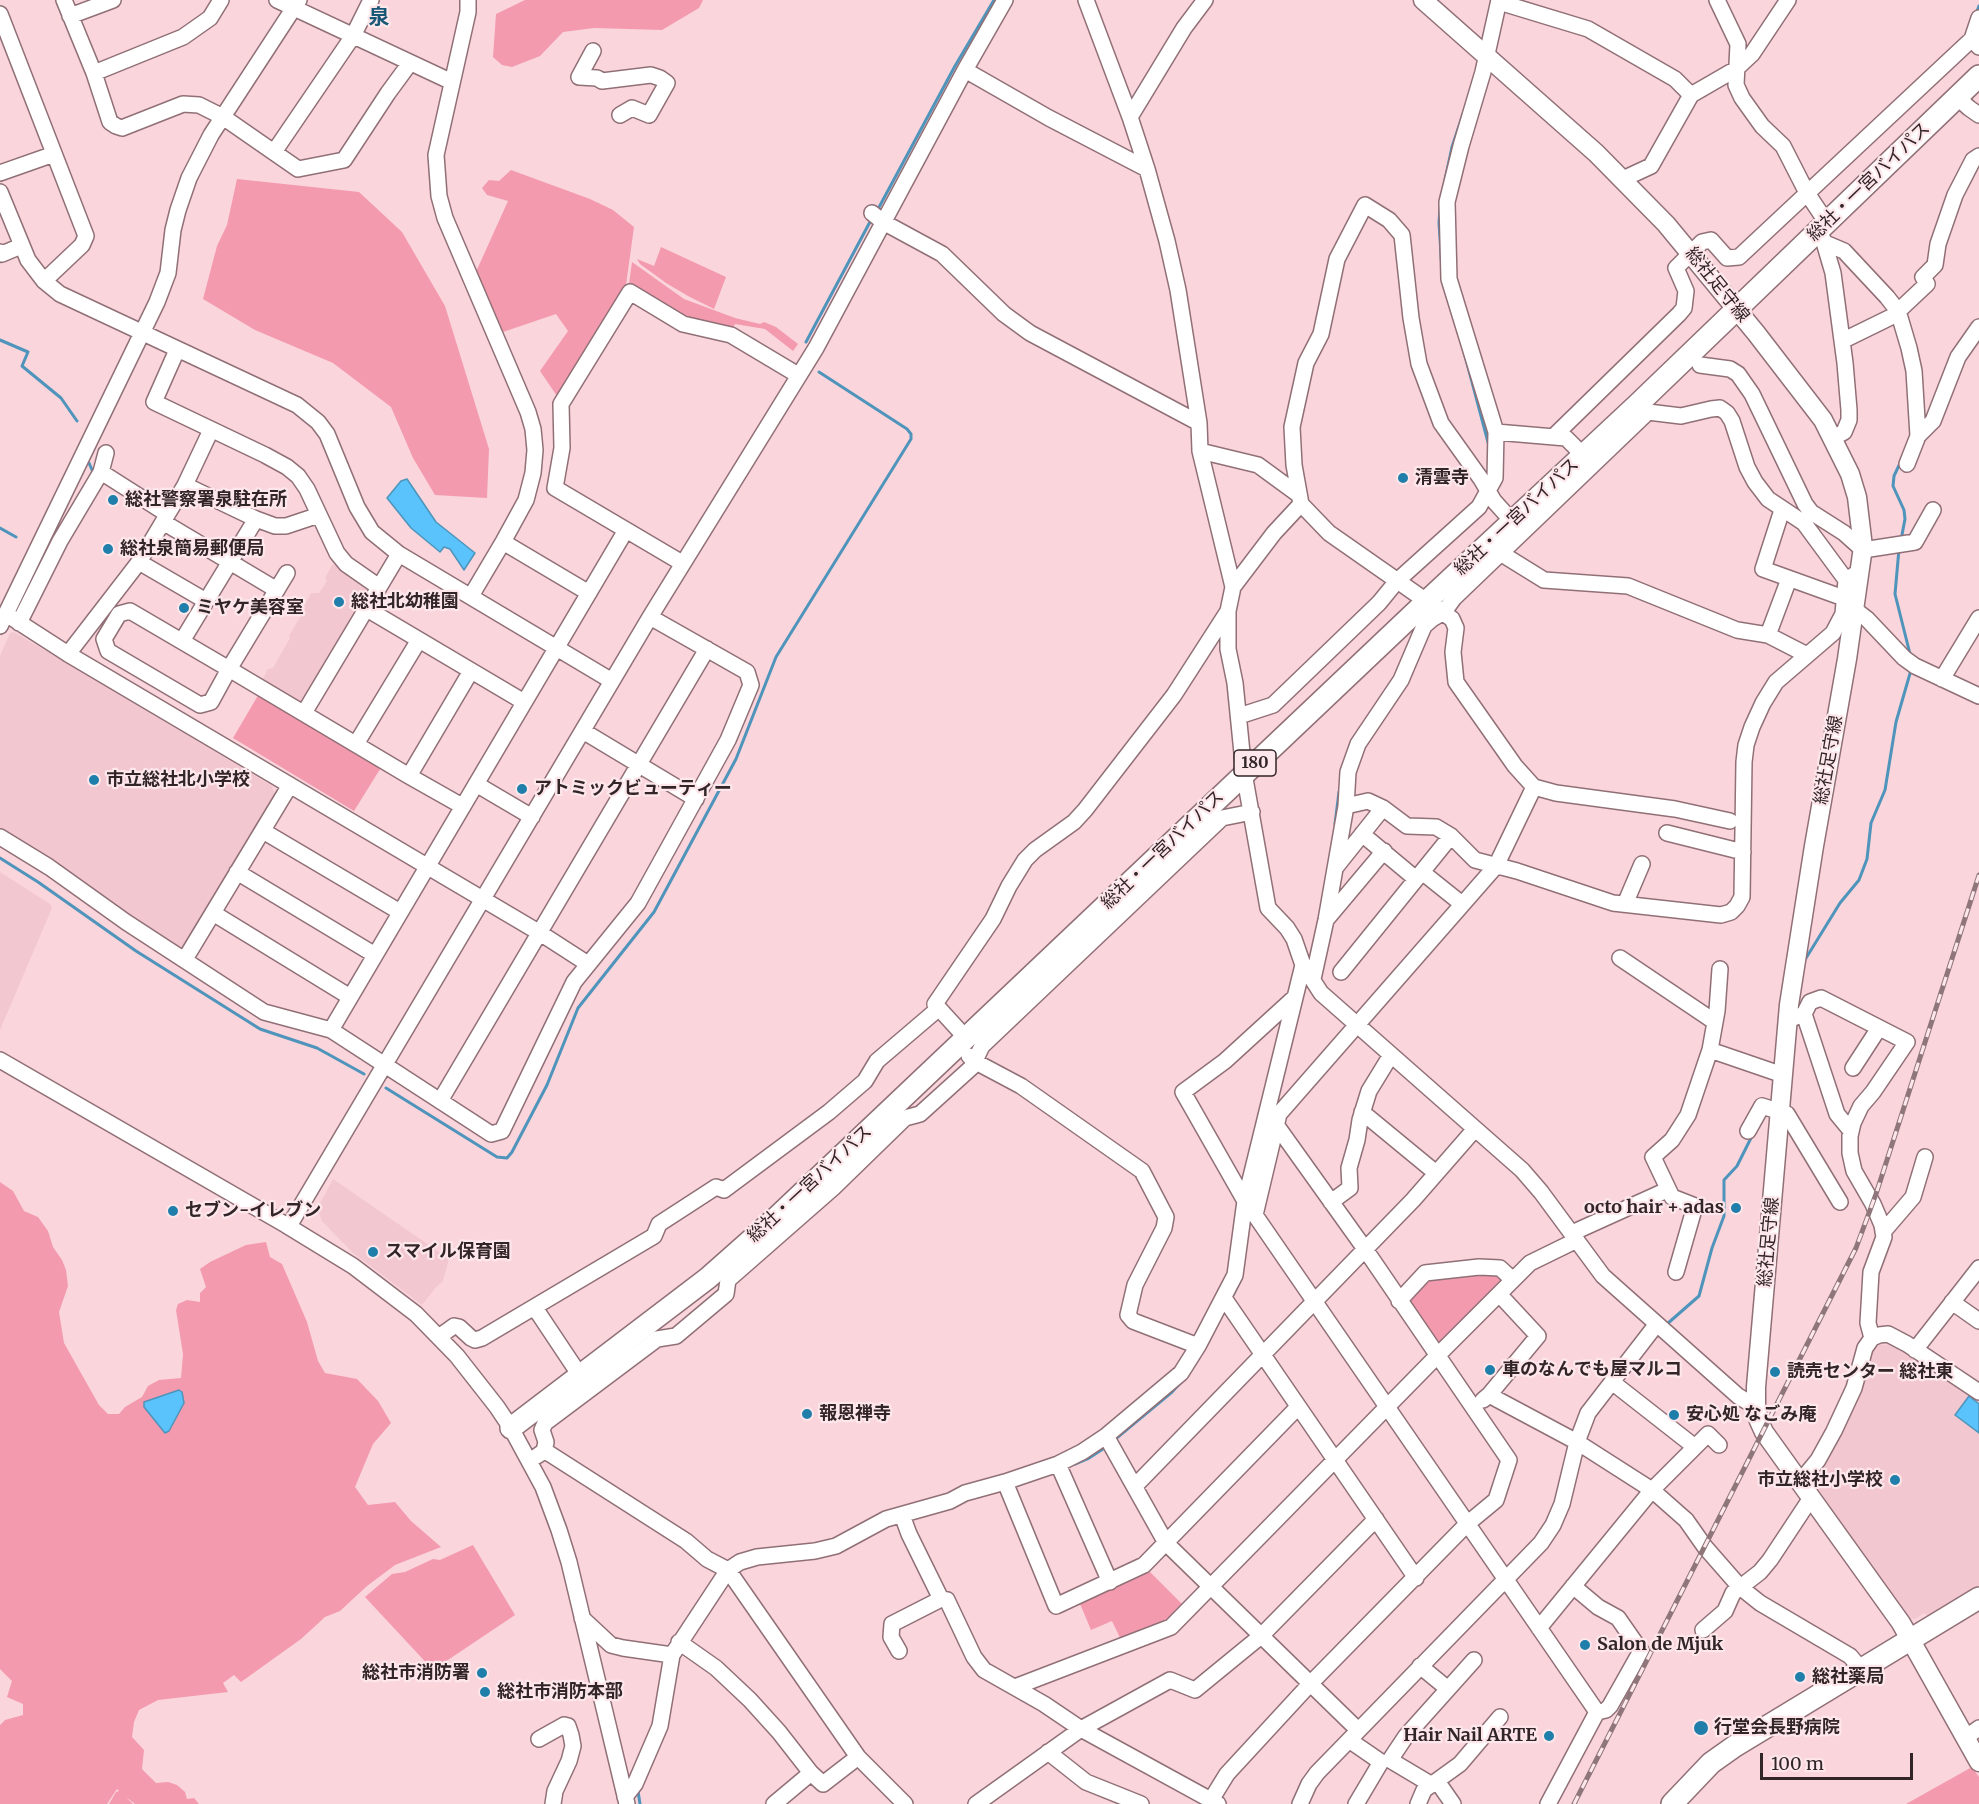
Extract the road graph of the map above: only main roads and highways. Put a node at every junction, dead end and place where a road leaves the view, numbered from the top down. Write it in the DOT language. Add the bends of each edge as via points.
graph roads {
  1 [pos="1423,0"];
  2 [pos="1979,76"];
  3 [pos="1971,105"];
  4 [pos="1736,309"];
  5 [pos="511,1428"];
  6 [pos="1979,1598"];
  7 [pos="1911,1640"];
  8 [pos="1972,1733"];
  9 [pos="1979,1762"];
  10 [pos="1671,1804"];
  1 -- 4 [label="main road, 総社足守線" via="1623,179"];
  2 -- 3 [label="highway, 総社・一宮バイパス / 180"];
  3 -- 4 [label="highway, 総社・一宮バイパス / 180"];
  4 -- 5 [label="highway, 総社・一宮バイパス / 180" via="1642,409 1583,455 1512,521 1496,547 1435,606 1244,773 778,1216 586,1383"];
  4 -- 7 [label="main road, 総社足守線" via="1833,438 1857,497 1863,550 1853,576 1847,659 1812,857 1796,1017 1783,1075 1756,1407 1764,1432"];
  6 -- 7 [label="highway"];
  7 -- 8 [label="main road, 総社足守線"];
  7 -- 10 [label="highway" via="1735,1746 1711,1763"];
  8 -- 9 [label="main road, 総社足守線"];
}
